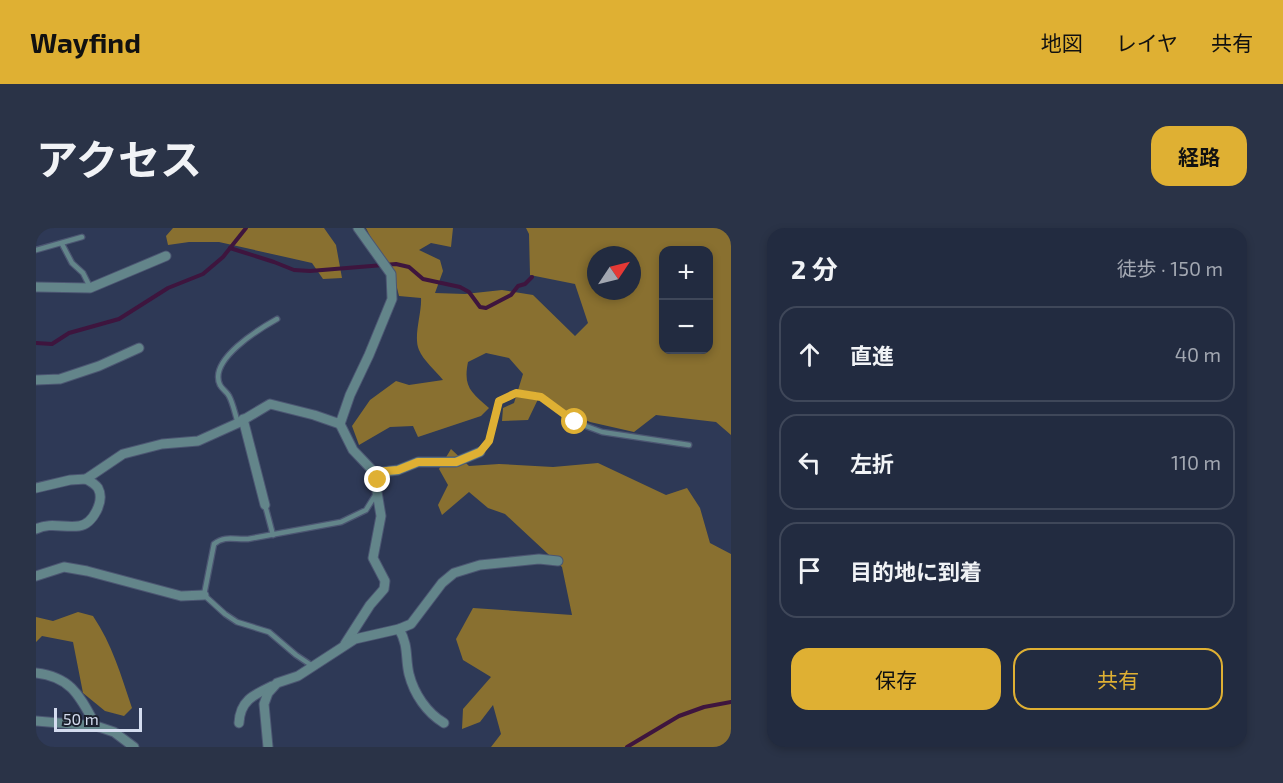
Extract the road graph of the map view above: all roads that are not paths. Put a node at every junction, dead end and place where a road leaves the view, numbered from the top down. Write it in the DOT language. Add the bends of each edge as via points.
graph roads {
  1 [pos="358,228"];
  2 [pos="82,237"];
  3 [pos="62,244"];
  4 [pos="36,250"];
  5 [pos="166,256"];
  6 [pos="36,286"];
  7 [pos="90,288"];
  8 [pos="277,319"];
  9 [pos="139,348"];
  10 [pos="36,380"];
  11 [pos="240,421"];
  12 [pos="340,424"];
  13 [pos="689,445"];
  14 [pos="480,452"];
  15 [pos="375,472"];
  16 [pos="86,479"];
  17 [pos="36,488"];
  18 [pos="377,492"];
  19 [pos="265,505"];
  20 [pos="36,529"];
  21 [pos="273,535"];
  22 [pos="558,561"];
  23 [pos="36,576"];
  24 [pos="204,595"];
  25 [pos="399,629"];
  26 [pos="345,644"];
  27 [pos="314,667"];
  28 [pos="36,673"];
  29 [pos="277,683"];
  30 [pos="36,721"];
  31 [pos="239,723"];
  32 [pos="444,723"];
  33 [pos="96,726"];
  34 [pos="134,747"];
  35 [pos="268,747"];
  1 -- 12 [label="street" via="392,274 392,299"];
  2 -- 3 [label="lane"];
  3 -- 4 [label="lane"];
  3 -- 7 [label="lane"];
  5 -- 7 [label="street"];
  6 -- 7 [label="street"];
  8 -- 11 [label="lane" via="256,330 223,360 218,372 220,385"];
  9 -- 10 [label="street" via="60,379"];
  11 -- 12 [label="street" via="270,404"];
  11 -- 16 [label="street" via="198,441 162,444 123,454"];
  11 -- 19 [label="street"];
  12 -- 15 [label="street" via="353,450"];
  13 -- 14 [label="lane" via="602,432 575,422 541,397 516,393 499,401 489,441"];
  14 -- 15 [label="street" via="456,462 418,462 398,470"];
  15 -- 18 [label="street"];
  16 -- 17 [label="street"];
  16 -- 20 [label="street" via="98,488 100,498 98,509 86,524"];
  18 -- 21 [label="lane" via="366,510 341,522"];
  18 -- 26 [label="street" via="381,516 373,558 385,581 384,589"];
  19 -- 21 [label="lane"];
  21 -- 24 [label="lane" via="239,540 220,538 214,544"];
  22 -- 25 [label="street" via="480,565 454,573 411,624"];
  23 -- 24 [label="street" via="64,567 181,596"];
  24 -- 27 [label="lane" via="237,622 269,632"];
  25 -- 26 [label="street"];
  25 -- 32 [label="street" via="405,640 414,688 425,707"];
  26 -- 27 [label="street"];
  27 -- 29 [label="street"];
  28 -- 33 [label="street" via="65,681 82,700"];
  29 -- 31 [label="street" via="252,696 239,711"];
  29 -- 35 [label="street" via="264,705"];
  30 -- 33 [label="street"];
  33 -- 34 [label="street" via="114,732"];
}
